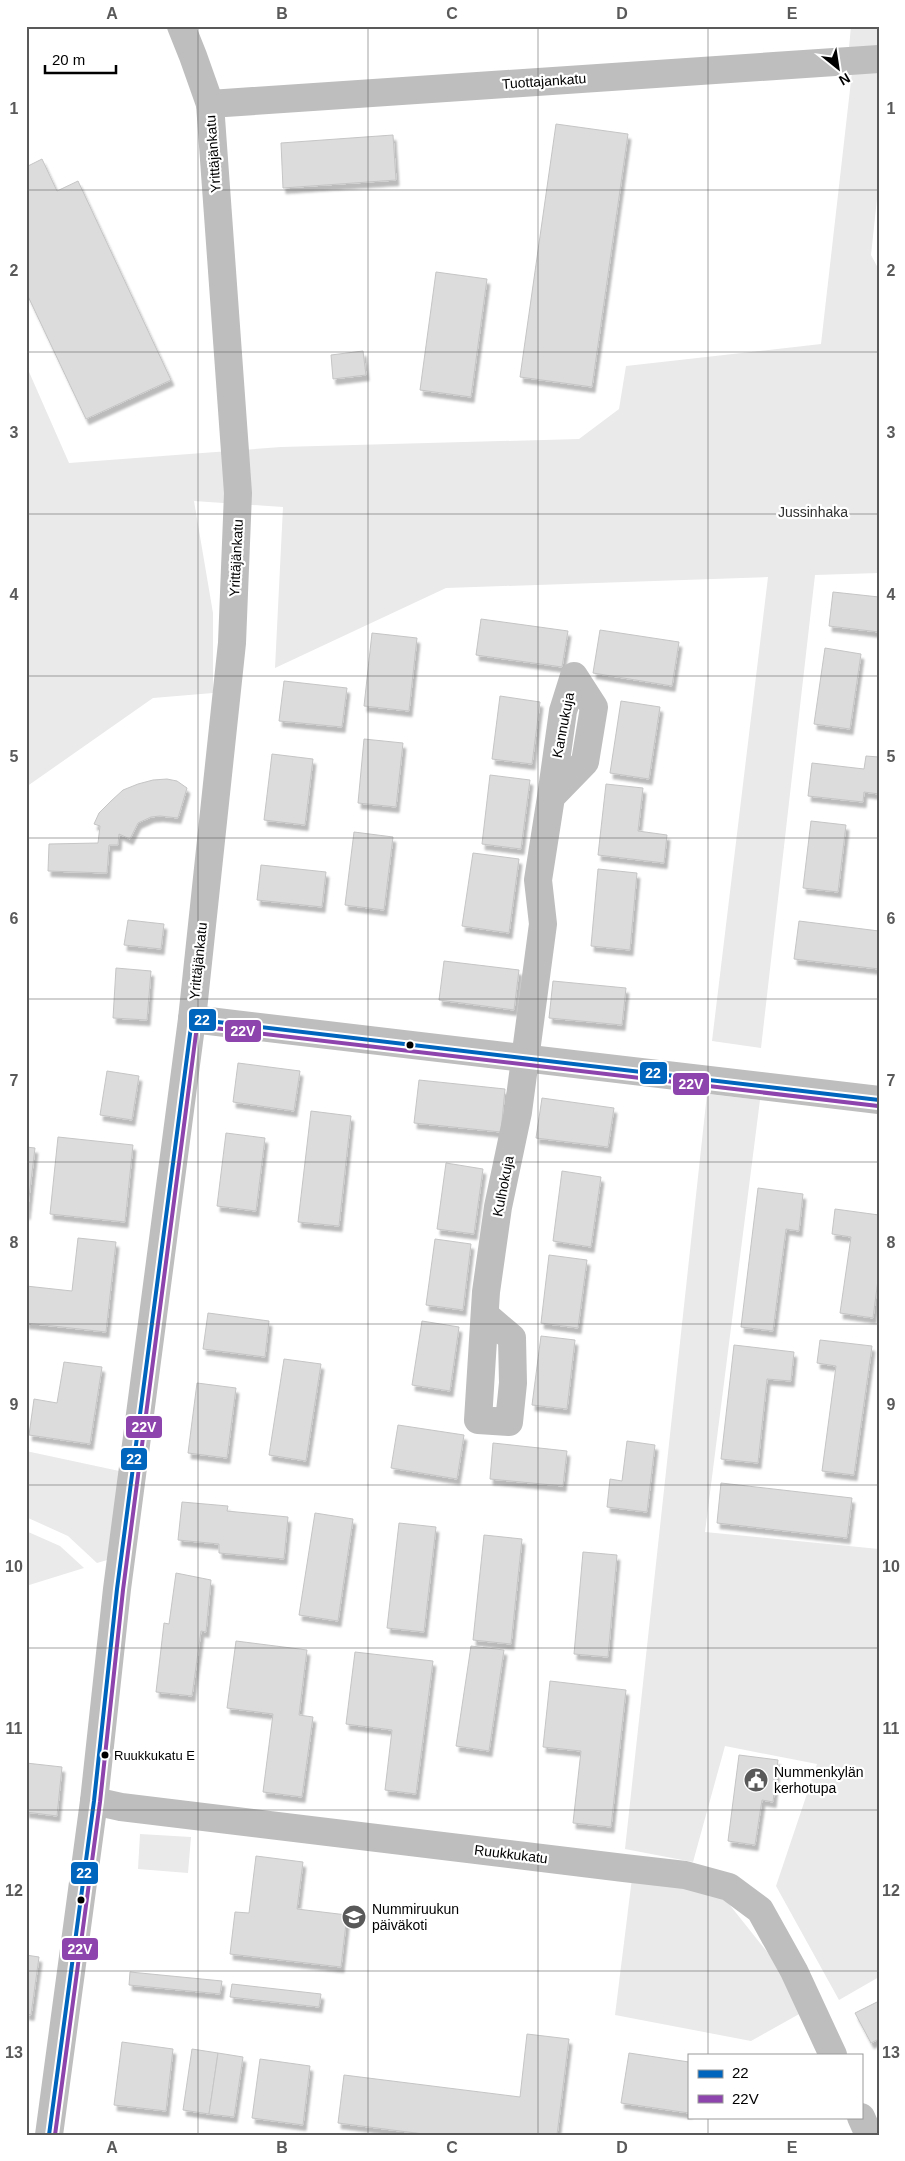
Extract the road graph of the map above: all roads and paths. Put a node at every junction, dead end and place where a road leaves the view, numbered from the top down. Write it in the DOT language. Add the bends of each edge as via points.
graph roads {
  1 [pos="180,26"];
  2 [pos="879,59"];
  3 [pos="210,104"];
  4 [pos="551,797"];
  5 [pos="192,1019"];
  6 [pos="525,1058"];
  7 [pos="879,1100"];
  8 [pos="485,1315"];
  9 [pos="94,1801"];
  10 [pos="832,2054"];
  11 [pos="861,2118"];
  12 [pos="50,2135"];
  13 [pos="869,2135"];
  1 -- 3 [label="street, Yrittäjänkatu"];
  2 -- 3 [label="street, Tuottajankatu"];
  3 -- 5 [label="street, Yrittäjänkatu" via="238,512 232,643"];
  4 -- 6 [label="street" via="538,880 543,924"];
  5 -- 6 [label="street"];
  5 -- 9 [label="street, Yrittäjänkatu" via="118,1581"];
  6 -- 7 [label="street"];
  6 -- 8 [label="street, Kulhokuja" via="518,1112 498,1207"];
  9 -- 10 [label="street, Ruukkukatu" via="121,1807 649,1870 685,1875 729,1887 760,1910 794,1971"];
  9 -- 12 [label="street, Yrittäjänkatu"];
  11 -- 13 [label="street"];
}
